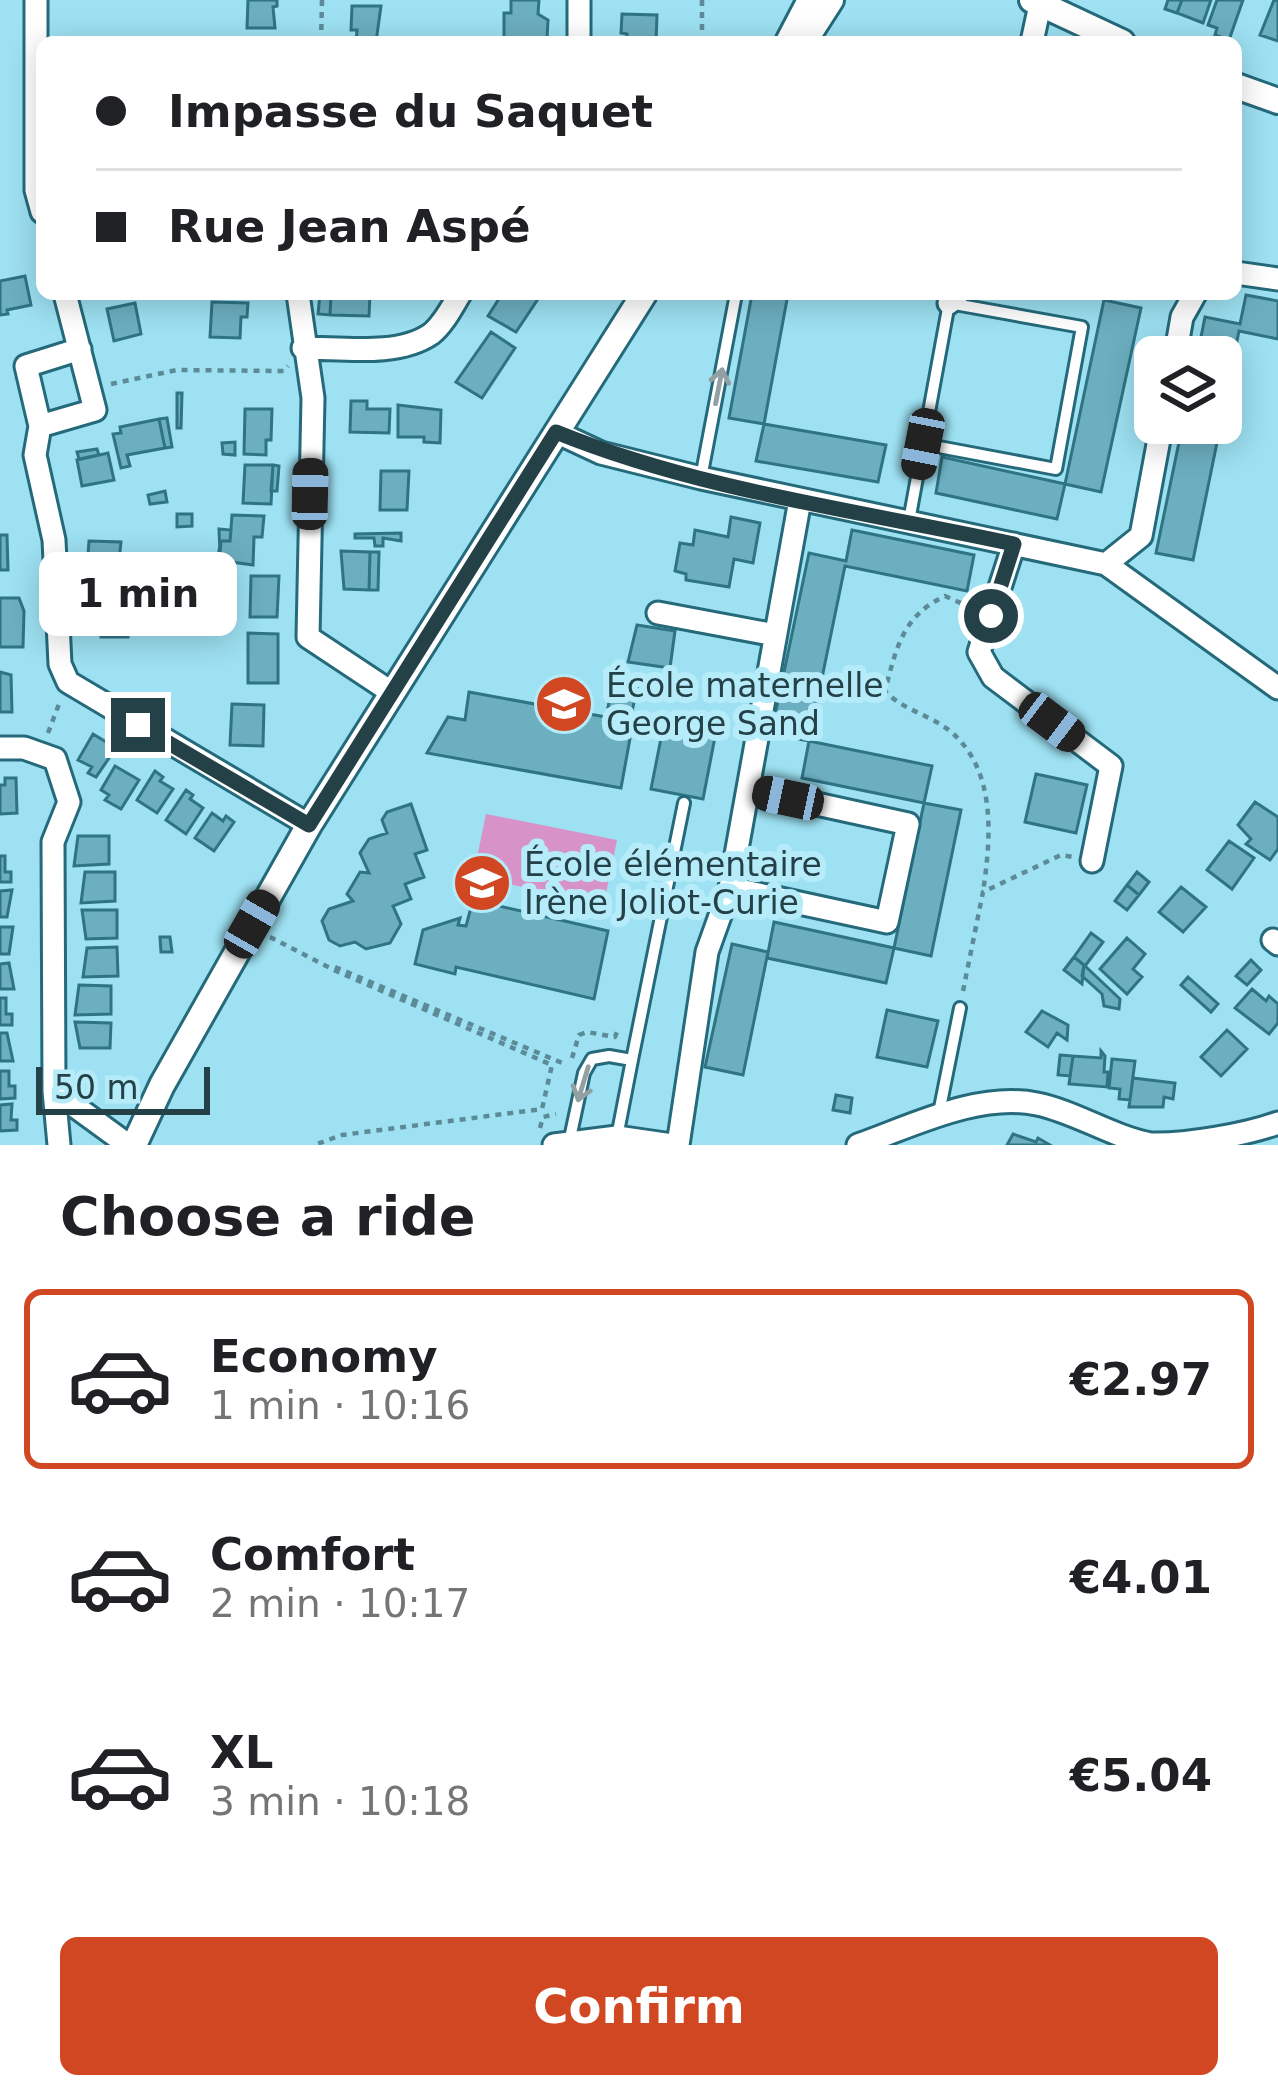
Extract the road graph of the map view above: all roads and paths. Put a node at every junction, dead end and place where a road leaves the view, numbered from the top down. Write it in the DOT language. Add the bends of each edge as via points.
graph roads {
  1 [pos="36,0"];
  2 [pos="322,0"];
  3 [pos="579,0"];
  4 [pos="702,0"];
  5 [pos="810,0"];
  6 [pos="831,0"];
  7 [pos="1036,2"];
  8 [pos="36,36"];
  9 [pos="36,36"];
  10 [pos="321,36"];
  11 [pos="578,36"];
  12 [pos="702,36"];
  13 [pos="791,36"];
  14 [pos="815,36"];
  15 [pos="1033,36"];
  16 [pos="1109,36"];
  17 [pos="1242,88"];
  18 [pos="1278,101"];
  19 [pos="36,190"];
  20 [pos="1242,274"];
  21 [pos="1278,279"];
  22 [pos="67,300"];
  23 [pos="299,300"];
  24 [pos="456,300"];
  25 [pos="640,300"];
  26 [pos="735,300"];
  27 [pos="954,300"];
  28 [pos="963,300"];
  29 [pos="1192,300"];
  30 [pos="1179,336"];
  31 [pos="304,348"];
  32 [pos="80,349"];
  33 [pos="102,386"];
  34 [pos="40,426"];
  35 [pos="556,432"];
  36 [pos="923,444"];
  37 [pos="1158,444"];
  38 [pos="701,478"];
  39 [pos="800,500"];
  40 [pos="909,521"];
  41 [pos="1014,544"];
  42 [pos="1106,564"];
  43 [pos="658,614"];
  44 [pos="991,616"];
  45 [pos="776,635"];
  46 [pos="68,682"];
  47 [pos="1278,688"];
  48 [pos="391,692"];
  49 [pos="0,748"];
  50 [pos="40,753"];
  51 [pos="748,789"];
  52 [pos="684,802"];
  53 [pos="309,825"];
  54 [pos="1092,861"];
  55 [pos="730,888"];
  56 [pos="983,892"];
  57 [pos="261,930"];
  58 [pos="960,1008"];
  59 [pos="623,1017"];
  60 [pos="632,1060"];
  61 [pos="553,1062"];
  62 [pos="54,1091"];
  63 [pos="561,1110"];
  64 [pos="938,1116"];
  65 [pos="1278,1123"];
  66 [pos="617,1137"];
  67 [pos="554,1140"];
  68 [pos="663,1144"];
  69 [pos="59,1145"];
  70 [pos="131,1145"];
  71 [pos="314,1145"];
  72 [pos="858,1145"];
  1 -- 9 [label="street"];
  2 -- 10 [label="path"];
  3 -- 11 [label="street"];
  4 -- 12 [label="path"];
  5 -- 13 [label="street"];
  6 -- 14 [label="street"];
  7 -- 15 [label="street"];
  7 -- 16 [label="street"];
  8 -- 19 [label="street"];
  17 -- 18 [label="street"];
  20 -- 21 [label="street"];
  22 -- 32 [label="street"];
  23 -- 31 [label="street"];
  24 -- 31 [label="street" via="434,332 410,344"];
  25 -- 35 [label="street"];
  38 -- 26 [label="lane, one-way"];
  27 -- 36 [label="lane"];
  28 -- 36 [label="lane" via="1082,327 1056,469"];
  29 -- 30 [label="street"];
  31 -- 33 [label="path" via="284,371 177,370"];
  31 -- 48 [label="street" via="313,398 308,637"];
  32 -- 34 [label="street" via="26,366"];
  32 -- 34 [label="street" via="95,410"];
  34 -- 46 [label="street" via="35,455"];
  35 -- 38 [label="street" via="601,453"];
  35 -- 48 [label="street"];
  36 -- 40 [label="lane"];
  37 -- 42 [label="street" via="1141,536"];
  38 -- 39 [label="street"];
  39 -- 40 [label="street"];
  39 -- 45 [label="street"];
  40 -- 41 [label="street"];
  41 -- 42 [label="street"];
  41 -- 44 [label="street"];
  42 -- 47 [label="street"];
  43 -- 45 [label="street"];
  44 -- 54 [label="street" via="979,652 993,677 1111,766"];
  44 -- 56 [label="path" via="945,596 934,602 901,633 885,691 950,731 973,760 987,794"];
  45 -- 51 [label="street"];
  46 -- 50 [label="path"];
  46 -- 53 [label="street"];
  48 -- 53 [label="street"];
  49 -- 50 [label="street"];
  50 -- 62 [label="street" via="55,758 70,802 53,842"];
  51 -- 55 [label="street"];
  51 -- 55 [label="street" via="908,824 887,922"];
  52 -- 60 [label="lane"];
  53 -- 57 [label="street"];
  54 -- 56 [label="path" via="1061,855"];
  55 -- 68 [label="street" via="706,952"];
  56 -- 58 [label="path"];
  57 -- 61 [label="path"];
  57 -- 61 [label="path" via="336,971"];
  57 -- 70 [label="street"];
  58 -- 64 [label="lane"];
  59 -- 61 [label="path" via="615,1036 579,1035 570,1067"];
  60 -- 66 [label="lane"];
  60 -- 67 [label="lane, one-way" via="592,1059"];
  61 -- 71 [label="path" via="542,1109"];
  62 -- 69 [label="street"];
  62 -- 70 [label="street"];
  63 -- 67 [label="path" via="543,1118"];
  64 -- 65 [label="street" via="995,1102 1036,1104 1153,1145 1238,1137"];
  64 -- 72 [label="street"];
  66 -- 67 [label="street"];
  66 -- 68 [label="street"];
}
